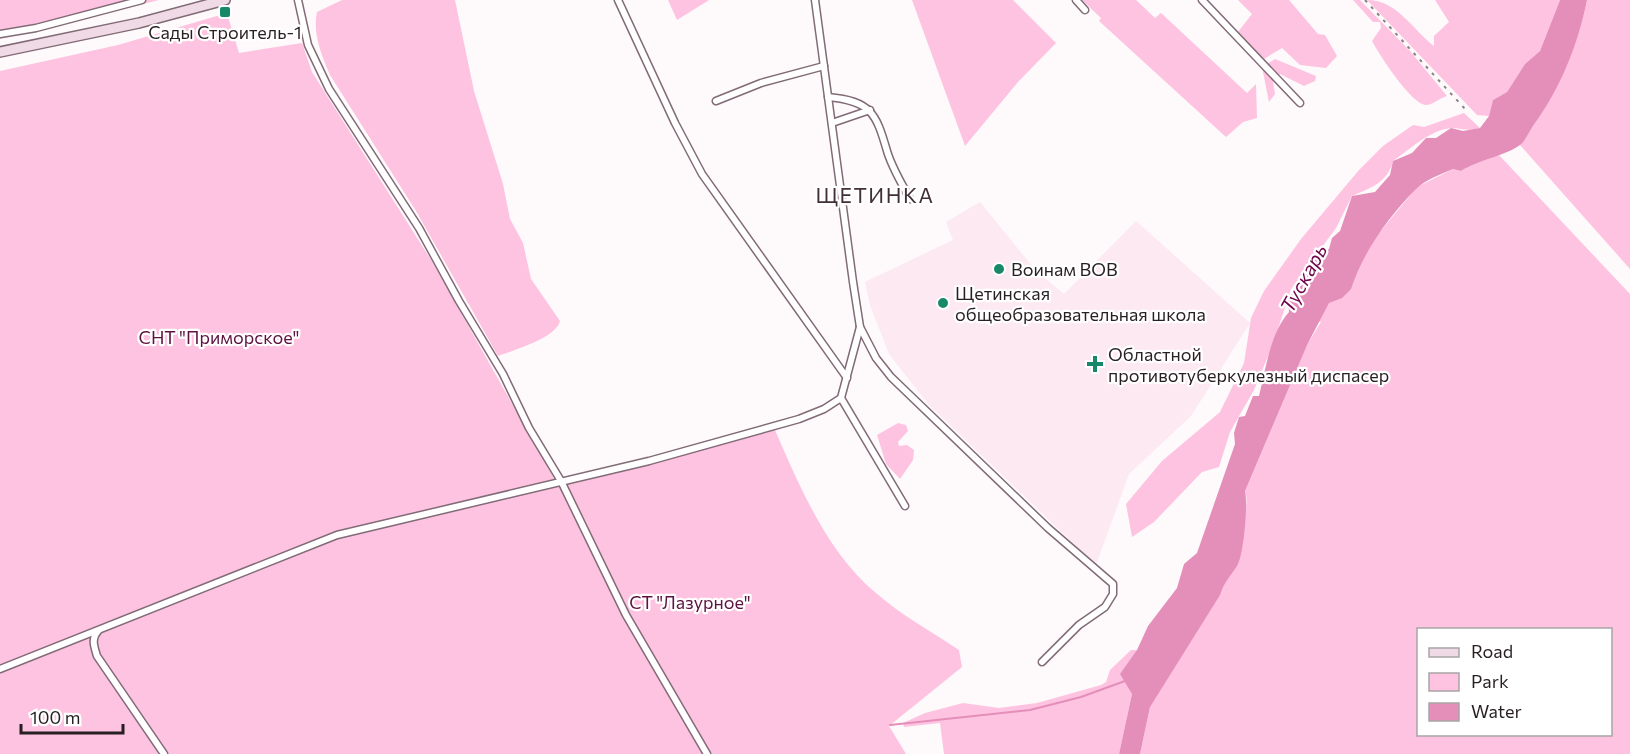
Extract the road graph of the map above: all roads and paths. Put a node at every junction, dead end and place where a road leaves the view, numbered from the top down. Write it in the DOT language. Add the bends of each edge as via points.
graph roads {
  1 [pos="142,0"];
  2 [pos="225,0"];
  3 [pos="298,0"];
  4 [pos="618,0"];
  5 [pos="815,0"];
  6 [pos="1076,0"];
  7 [pos="1202,0"];
  8 [pos="1085,10"];
  9 [pos="0,34"];
  10 [pos="0,52"];
  11 [pos="824,66"];
  12 [pos="828,97"];
  13 [pos="716,101"];
  14 [pos="1300,103"];
  15 [pos="870,110"];
  16 [pos="832,123"];
  17 [pos="910,199"];
  18 [pos="860,327"];
  19 [pos="847,378"];
  20 [pos="841,398"];
  21 [pos="561,481"];
  22 [pos="905,506"];
  23 [pos="98,630"];
  24 [pos="1042,662"];
  25 [pos="0,669"];
  26 [pos="164,754"];
  27 [pos="707,754"];
  1 -- 9 [label="street"];
  2 -- 10 [label="main road"];
  3 -- 21 [label="street" via="308,45 329,89 419,228"];
  4 -- 19 [label="street" via="702,174"];
  5 -- 11 [label="street"];
  6 -- 8 [label="street"];
  7 -- 14 [label="street"];
  11 -- 12 [label="street"];
  11 -- 13 [label="street" via="761,83"];
  12 -- 15 [label="street" via="860,102"];
  12 -- 16 [label="street"];
  15 -- 16 [label="street"];
  15 -- 17 [label="street"];
  16 -- 18 [label="street"];
  18 -- 19 [label="street"];
  18 -- 24 [label="street" via="876,358 908,395 1113,584 1113,594 1105,607 1078,625"];
  19 -- 20 [label="street"];
  20 -- 21 [label="street" via="799,419"];
  20 -- 22 [label="street"];
  21 -- 23 [label="street" via="337,535"];
  21 -- 27 [label="street" via="626,615"];
  23 -- 25 [label="street"];
  23 -- 26 [label="street" via="93,645 97,656"];
}
